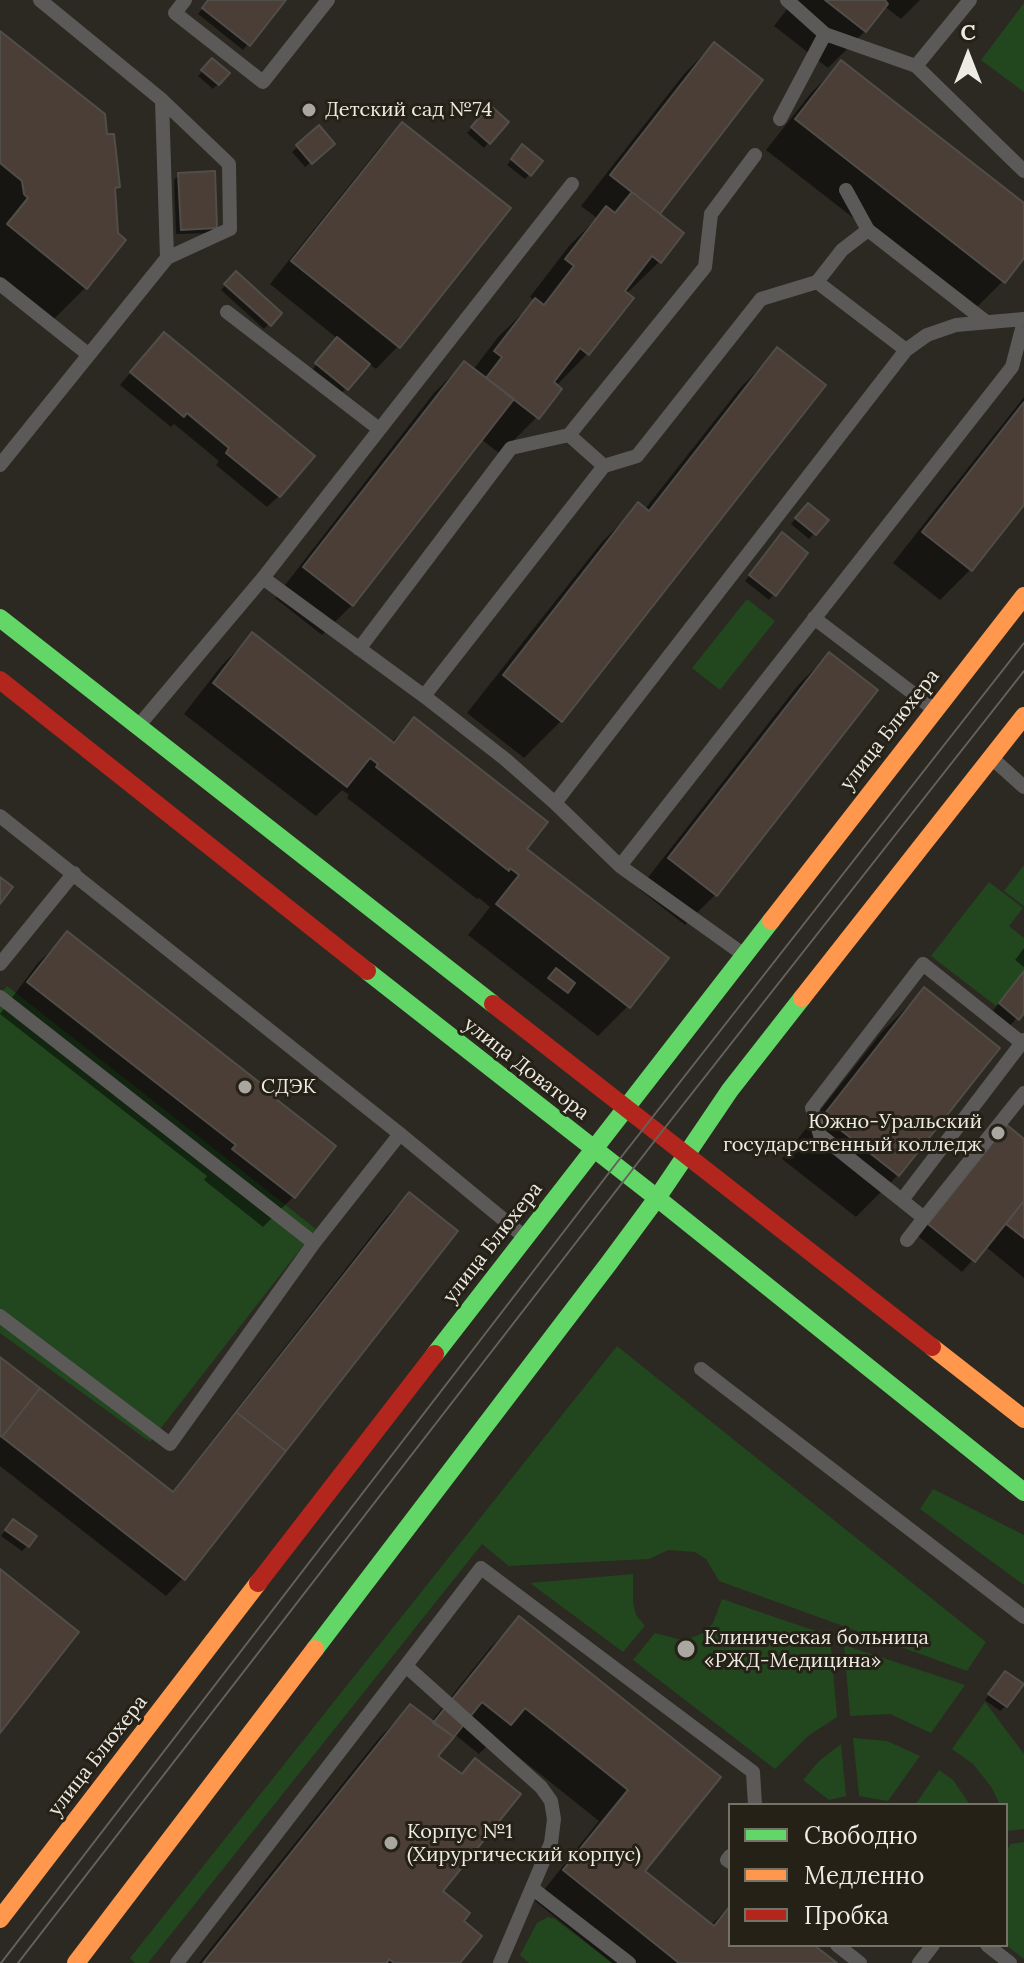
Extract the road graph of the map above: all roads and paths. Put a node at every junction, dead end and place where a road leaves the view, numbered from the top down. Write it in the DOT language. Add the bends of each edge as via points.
graph roads {
  1 [pos="40,0"];
  2 [pos="185,0"];
  3 [pos="328,0"];
  4 [pos="787,0"];
  5 [pos="970,0"];
  6 [pos="825,34"];
  7 [pos="916,66"];
  8 [pos="162,100"];
  9 [pos="780,119"];
  10 [pos="755,155"];
  11 [pos="1024,171"];
  12 [pos="572,184"];
  13 [pos="846,190"];
  14 [pos="868,230"];
  15 [pos="167,258"];
  16 [pos="817,282"];
  17 [pos="0,284"];
  18 [pos="227,312"];
  19 [pos="1024,320"];
  20 [pos="985,321"];
  21 [pos="906,350"];
  22 [pos="89,355"];
  23 [pos="379,429"];
  24 [pos="569,435"];
  25 [pos="0,465"];
  26 [pos="604,466"];
  27 [pos="263,578"];
  28 [pos="1024,596"];
  29 [pos="0,618"];
  30 [pos="814,618"];
  31 [pos="359,649"];
  32 [pos="0,680"];
  33 [pos="424,696"];
  34 [pos="934,709"];
  35 [pos="1024,716"];
  36 [pos="139,726"];
  37 [pos="991,758"];
  38 [pos="1024,787"];
  39 [pos="555,803"];
  40 [pos="0,816"];
  41 [pos="620,866"];
  42 [pos="74,873"];
  43 [pos="743,955"];
  44 [pos="0,964"];
  45 [pos="0,997"];
  46 [pos="1023,1041"];
  47 [pos="1024,1093"];
  48 [pos="626,1108"];
  49 [pos="400,1134"];
  50 [pos="594,1150"];
  51 [pos="685,1154"];
  52 [pos="657,1198"];
  53 [pos="902,1200"];
  54 [pos="924,1218"];
  55 [pos="525,1236"];
  56 [pos="907,1240"];
  57 [pos="314,1243"];
  58 [pos="0,1316"];
  59 [pos="701,1369"];
  60 [pos="1024,1419"];
  61 [pos="1024,1492"];
  62 [pos="1024,1617"];
  63 [pos="406,1666"];
  64 [pos="755,1803"];
  65 [pos="532,1888"];
  66 [pos="0,1919"];
  67 [pos="840,1947"];
  68 [pos="931,1947"];
  69 [pos="990,1947"];
  70 [pos="76,1963"];
  71 [pos="177,1963"];
  72 [pos="500,1963"];
  73 [pos="629,1963"];
  74 [pos="860,1963"];
  75 [pos="919,1963"];
  76 [pos="1010,1963"];
  1 -- 8 [label="lane"];
  2 -- 3 [label="lane" via="175,13 263,82"];
  4 -- 6 [label="lane"];
  5 -- 7 [label="lane"];
  6 -- 7 [label="lane"];
  6 -- 9 [label="lane"];
  7 -- 11 [label="lane"];
  8 -- 15 [label="lane"];
  8 -- 15 [label="lane" via="229,164 230,229"];
  10 -- 24 [label="lane" via="711,214 705,267"];
  12 -- 23 [label="lane"];
  13 -- 14 [label="lane"];
  14 -- 16 [label="lane" via="842,250"];
  14 -- 20 [label="lane"];
  15 -- 22 [label="lane"];
  16 -- 21 [label="lane"];
  16 -- 26 [label="lane" via="761,299 637,456"];
  17 -- 22 [label="lane"];
  18 -- 23 [label="lane"];
  19 -- 20 [label="lane"];
  19 -- 30 [label="lane" via="1012,367"];
  20 -- 21 [label="lane" via="927,335"];
  21 -- 39 [label="lane"];
  22 -- 25 [label="lane"];
  23 -- 27 [label="lane"];
  24 -- 26 [label="lane"];
  24 -- 31 [label="lane" via="511,448"];
  26 -- 33 [label="lane"];
  27 -- 31 [label="lane"];
  27 -- 36 [label="lane"];
  28 -- 34 [label="main road, улица Блюхера"];
  29 -- 36 [label="main road, улица Доватора"];
  30 -- 34 [label="lane"];
  30 -- 41 [label="lane"];
  31 -- 33 [label="lane"];
  32 -- 50 [label="main road, улица Доватора"];
  33 -- 39 [label="lane"];
  34 -- 43 [label="main road, улица Блюхера"];
  35 -- 37 [label="main road"];
  36 -- 48 [label="main road, улица Доватора"];
  37 -- 38 [label="lane"];
  37 -- 51 [label="main road"];
  39 -- 41 [label="lane"];
  40 -- 42 [label="lane"];
  41 -- 43 [label="lane"];
  42 -- 44 [label="lane"];
  42 -- 49 [label="lane"];
  43 -- 48 [label="main road, улица Блюхера"];
  45 -- 57 [label="lane"];
  46 -- 53 [label="lane"];
  46 -- 53 [label="lane" via="923,964 812,1108 820,1135"];
  47 -- 54 [label="lane"];
  48 -- 50 [label="main road, улица Блюхера"];
  48 -- 51 [label="main road, улица Доватора"];
  49 -- 55 [label="lane"];
  49 -- 57 [label="lane"];
  50 -- 52 [label="main road, улица Доватора"];
  50 -- 55 [label="main road, улица Блюхера"];
  51 -- 52 [label="main road"];
  51 -- 60 [label="main road, улица Доватора"];
  52 -- 61 [label="main road, улица Доватора"];
  52 -- 70 [label="main road" via="94,1951"];
  53 -- 54 [label="lane"];
  54 -- 56 [label="lane"];
  55 -- 66 [label="main road, улица Блюхера"];
  57 -- 58 [label="lane" via="170,1444"];
  59 -- 62 [label="lane"];
  63 -- 64 [label="lane" via="481,1568 753,1772"];
  63 -- 65 [label="lane" via="551,1801 551,1843"];
  63 -- 71 [label="lane"];
  65 -- 72 [label="lane"];
  65 -- 73 [label="lane"];
  67 -- 74 [label="lane"];
  68 -- 75 [label="lane"];
  69 -- 76 [label="lane"];
}
